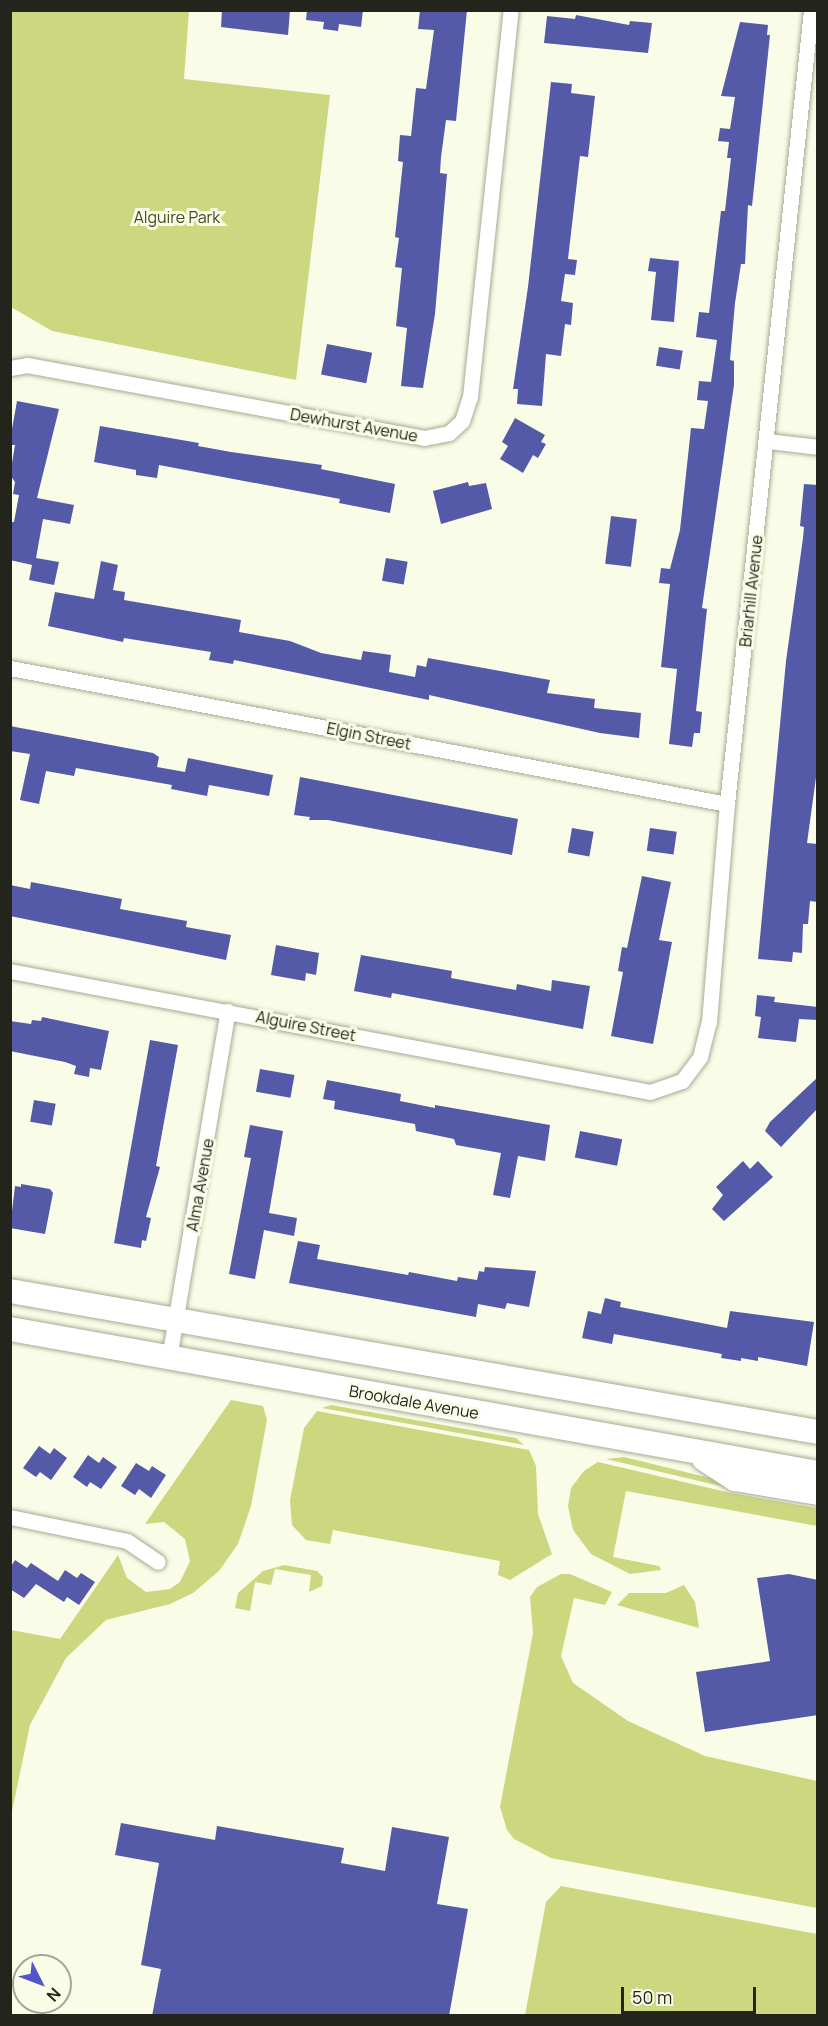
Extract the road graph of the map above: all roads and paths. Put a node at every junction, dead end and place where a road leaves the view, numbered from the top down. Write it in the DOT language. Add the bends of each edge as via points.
graph roads {
  1 [pos="511,10"];
  2 [pos="811,10"];
  3 [pos="10,368"];
  4 [pos="768,441"];
  5 [pos="818,447"];
  6 [pos="10,668"];
  7 [pos="727,804"];
  8 [pos="10,971"];
  9 [pos="228,1011"];
  10 [pos="600,1082"];
  11 [pos="10,1291"];
  12 [pos="176,1320"];
  13 [pos="10,1329"];
  14 [pos="169,1358"];
  15 [pos="818,1432"];
  16 [pos="698,1454"];
  17 [pos="818,1473"];
  18 [pos="818,1493"];
  19 [pos="10,1517"];
  20 [pos="158,1562"];
  1 -- 3 [label="street, Dewhurst Avenue" via="470,397 462,421 449,433 424,438 27,365"];
  2 -- 4 [label="street, Briarhill Avenue"];
  4 -- 5 [label="street"];
  4 -- 7 [label="street, Briarhill Avenue"];
  6 -- 7 [label="street, Elgin Street"];
  7 -- 10 [label="street, Briarhill Avenue" via="709,1022 700,1057 682,1081 650,1092"];
  8 -- 9 [label="street, Alguire Street"];
  9 -- 10 [label="street, Alguire Street"];
  9 -- 12 [label="street, Alma Avenue"];
  11 -- 12 [label="main road"];
  12 -- 14 [label="street, Alma Avenue"];
  12 -- 15 [label="main road"];
  13 -- 14 [label="main road, Brookdale Avenue"];
  14 -- 16 [label="main road, Brookdale Avenue"];
  16 -- 17 [label="main road, Brookdale Avenue"];
  16 -- 18 [label="main road" via="735,1479"];
  19 -- 20 [label="street" via="127,1541"];
}
